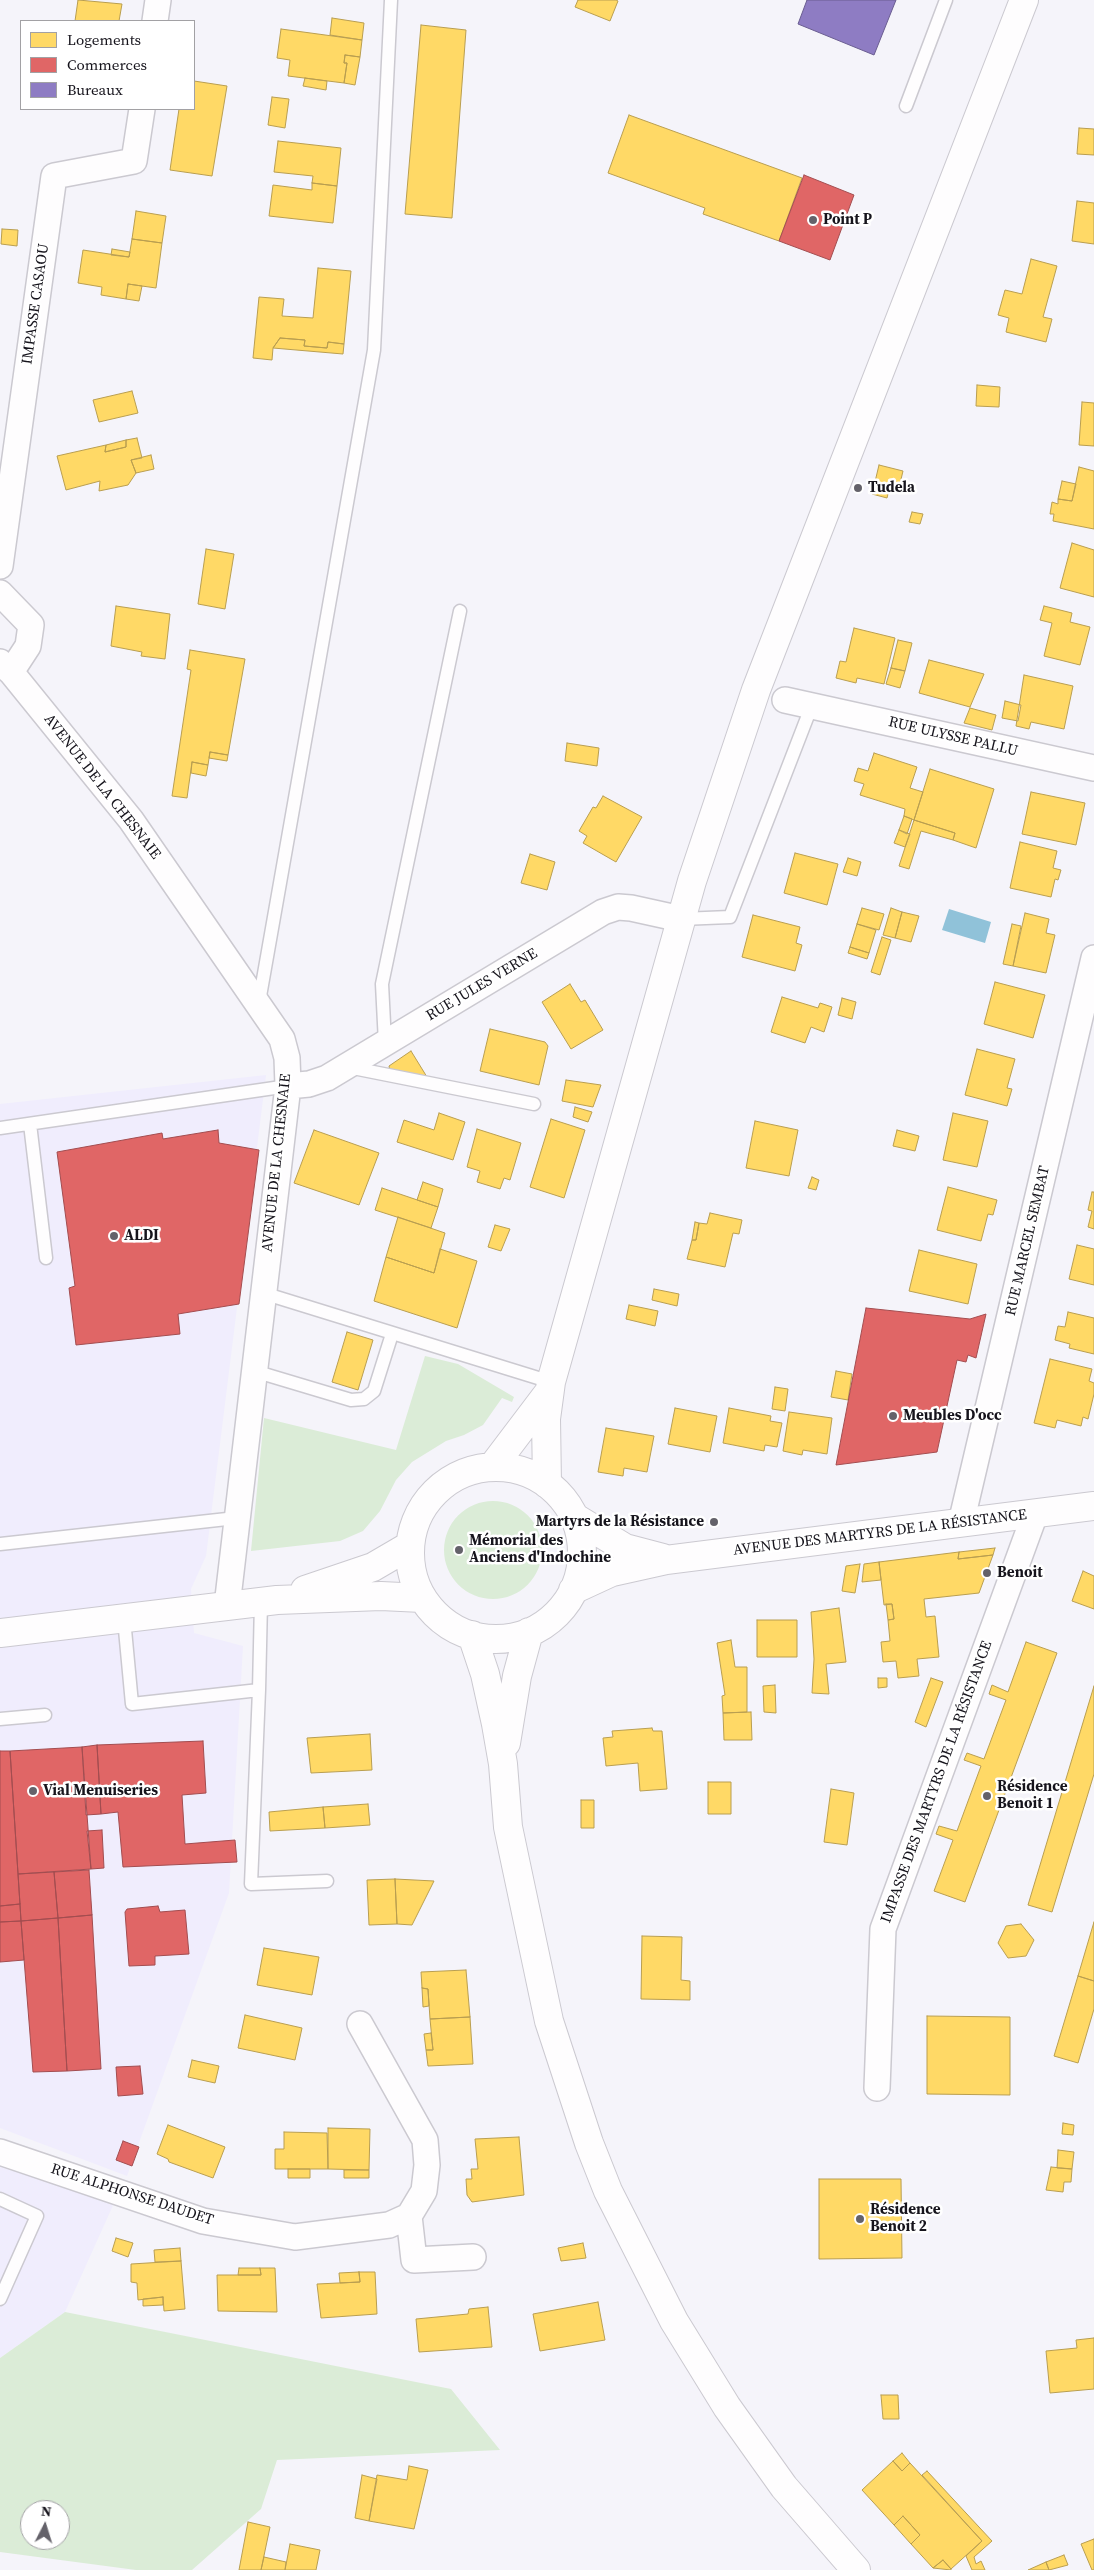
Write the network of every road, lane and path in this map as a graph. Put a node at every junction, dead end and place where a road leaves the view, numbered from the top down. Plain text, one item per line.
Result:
1 (158, 0) edge
2 (391, 0) edge
3 (946, 0) edge
4 (1024, 0) edge
5 (155, 20) edge
6 (906, 106) dead end
7 (142, 110) edge
8 (0, 566) edge
9 (0, 593) edge
10 (460, 611) dead end
11 (4, 662) edge
12 (785, 700) dead end
13 (812, 705) junction
14 (1094, 768) edge
15 (680, 919) junction
16 (1094, 958) edge
17 (258, 1004) junction
18 (385, 1043) junction
19 (345, 1067) junction
20 (288, 1086) junction
21 (534, 1104) dead end
22 (30, 1124) junction
23 (0, 1128) edge
24 (46, 1258) dead end
25 (263, 1293) junction
26 (392, 1334) junction
27 (254, 1371) junction
28 (550, 1387) junction
29 (494, 1466) junction
30 (547, 1484) junction
31 (1094, 1506) edge
32 (1035, 1514) junction
33 (574, 1517) junction
34 (236, 1518) junction
35 (961, 1523) junction
36 (0, 1544) edge
37 (409, 1546) junction
38 (666, 1560) junction
39 (573, 1590) junction
40 (422, 1598) junction
41 (269, 1601) junction
42 (227, 1606) junction
43 (124, 1619) junction
44 (529, 1632) junction
45 (0, 1633) edge
46 (472, 1635) junction
47 (259, 1690) junction
48 (45, 1715) dead end
49 (0, 1719) edge
50 (503, 1764) junction
51 (328, 1881) dead end
52 (360, 2024) dead end
53 (877, 2088) dead end
54 (0, 2152) edge
55 (0, 2199) edge
56 (409, 2216) junction
57 (473, 2257) dead end
58 (0, 2299) edge
59 (856, 2570) edge

1 - 5 street
2 - 17 lane
3 - 6 lane
4 - 15 main road
7 - 8 street, IMPASSE CASAOU
9 - 11 street
10 - 18 lane
11 - 17 street, AVENUE DE LA CHESNAIE
12 - 13 street, RUE ULYSSE PALLU
13 - 14 street, RUE ULYSSE PALLU
13 - 15 lane
15 - 18 street, RUE JULES VERNE
15 - 28 main road
16 - 35 street, RUE MARCEL SEMBAT
17 - 20 street, AVENUE DE LA CHESNAIE
18 - 19 street, RUE JULES VERNE
19 - 20 street, RUE JULES VERNE
19 - 21 lane
20 - 22 lane
20 - 25 street, AVENUE DE LA CHESNAIE
22 - 23 lane
22 - 24 lane
25 - 26 lane
25 - 27 street, AVENUE DE LA CHESNAIE
26 - 27 lane
26 - 28 lane
27 - 34 street, AVENUE DE LA CHESNAIE
28 - 29 main road
28 - 30 main road
29 - 30 main road
29 - 37 main road
30 - 33 main road
31 - 32 main road, AVENUE DES MARTYRS DE LA RÉSISTANCE
32 - 35 main road, AVENUE DES MARTYRS DE LA RÉSISTANCE
32 - 53 street, IMPASSE DES MARTYRS DE LA RÉSISTANCE
33 - 38 main road, AVENUE DES MARTYRS DE LA RÉSISTANCE
33 - 39 main road
34 - 36 lane
34 - 42 street, AVENUE DE LA CHESNAIE
35 - 38 main road, AVENUE DES MARTYRS DE LA RÉSISTANCE
37 - 40 main road
37 - 41 main road
38 - 39 main road, AVENUE DES MARTYRS DE LA RÉSISTANCE
39 - 44 main road
40 - 41 main road
40 - 46 main road
41 - 42 main road
41 - 47 lane
42 - 43 main road
43 - 45 main road
43 - 47 lane
44 - 46 main road
44 - 50 main road
46 - 50 main road
47 - 51 lane
48 - 49 lane
50 - 59 main road
52 - 56 street
54 - 56 street, RUE ALPHONSE DAUDET
55 - 58 lane
56 - 57 street

